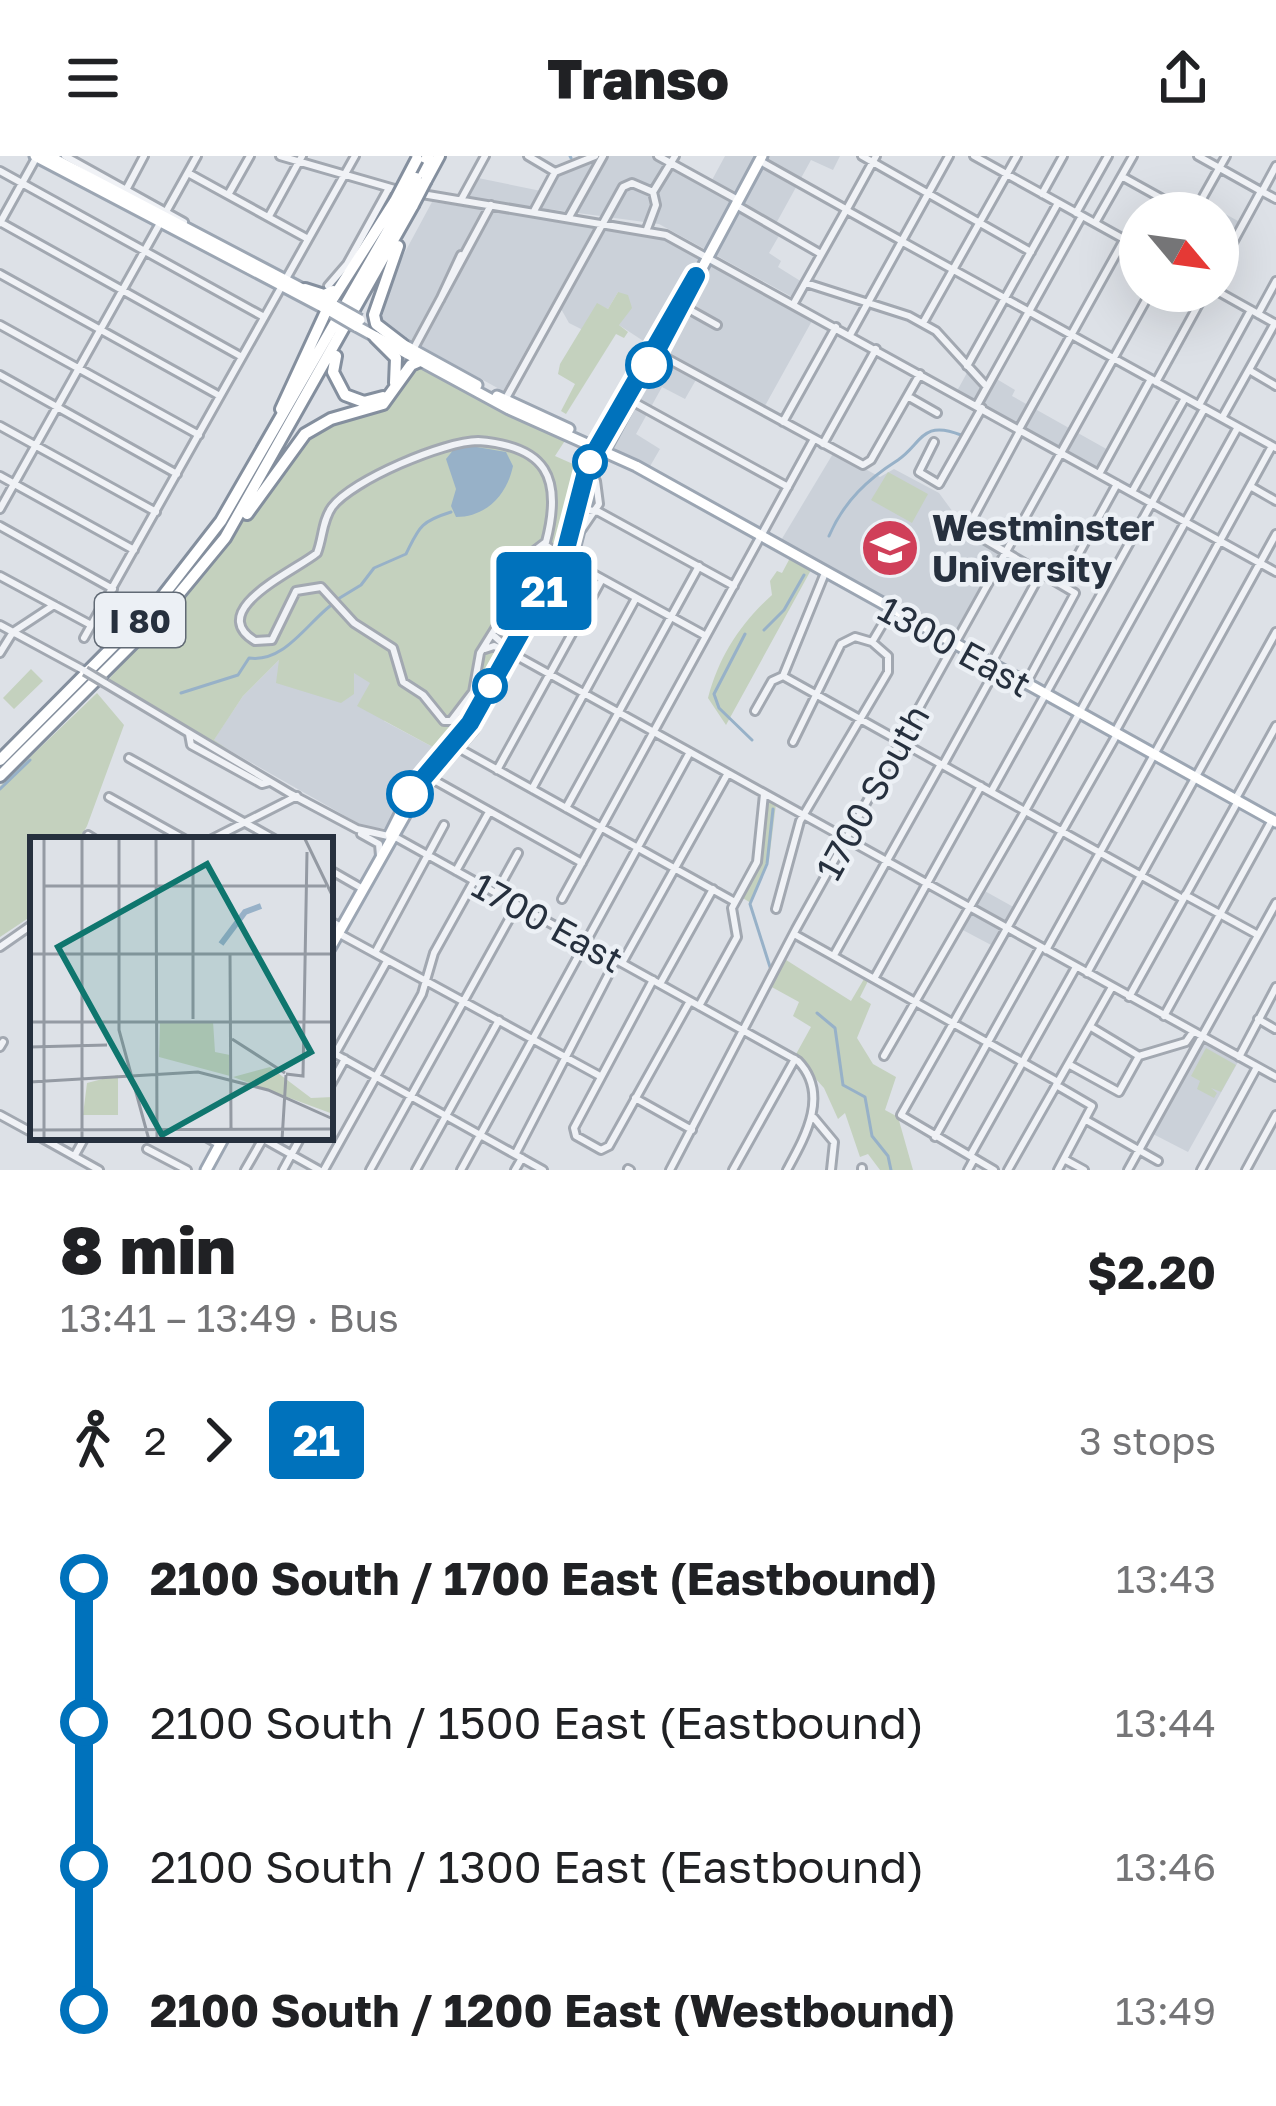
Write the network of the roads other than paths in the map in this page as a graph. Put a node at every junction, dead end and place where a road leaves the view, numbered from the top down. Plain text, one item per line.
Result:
1 (36, 156) edge
2 (49, 156) edge
3 (65, 156) edge
4 (91, 156) edge
5 (144, 156) edge
6 (197, 156) edge
7 (250, 156) edge
8 (280, 156) edge
9 (355, 156) edge
10 (439, 156) edge
11 (485, 156) edge
12 (528, 156) edge
13 (599, 156) edge
14 (658, 156) edge
15 (862, 156) edge
16 (949, 156) edge
17 (974, 156) edge
18 (1018, 156) edge
19 (1063, 156) edge
20 (1108, 156) edge
21 (1133, 156) edge
22 (1198, 156) edge
23 (1226, 156) edge
24 (421, 157) edge
25 (763, 158) edge
26 (300, 159) edge
27 (874, 159) edge
28 (673, 160) edge
29 (1276, 166) edge
30 (85, 167) junction
31 (1219, 168) junction
32 (0, 171) edge
33 (556, 172) junction
34 (188, 173) junction
35 (1006, 174) junction
36 (344, 175) junction
37 (1121, 176) junction
38 (421, 179) junction
39 (22, 183) junction
40 (389, 188) junction
41 (126, 190) junction
42 (1261, 191) junction
43 (653, 192) junction
44 (1151, 192) edge
45 (1204, 192) edge
46 (928, 194) junction
47 (1042, 194) junction
48 (228, 195) junction
49 (461, 200) junction
50 (1276, 200) edge
51 (1058, 203) junction
52 (137, 205) junction
53 (405, 205) junction
54 (491, 205) junction
55 (734, 206) junction
56 (846, 210) junction
57 (166, 212) junction
58 (534, 212) junction
59 (1079, 214) junction
60 (268, 217) junction
61 (569, 217) junction
62 (0, 223) edge
63 (604, 223) junction
64 (979, 223) junction
65 (1095, 223) junction
66 (159, 225) junction
67 (647, 229) junction
68 (1239, 231) edge
69 (194, 236) junction
70 (1119, 237) edge
71 (308, 239) junction
72 (902, 241) junction
73 (1119, 249) edge
74 (144, 251) junction
75 (1031, 252) junction
76 (821, 254) junction
77 (707, 255) junction
78 (264, 268) junction
79 (952, 270) junction
80 (0, 274) edge
81 (696, 276) junction
82 (1276, 281) edge
83 (284, 282) junction
84 (806, 283) junction
85 (334, 286) junction
86 (305, 289) junction
87 (122, 290) junction
88 (1005, 298) junction
89 (867, 303) junction
90 (1239, 303) edge
91 (794, 304) junction
92 (682, 305) junction
93 (330, 308) junction
94 (1029, 311) junction
95 (1139, 312) edge
96 (1194, 312) edge
97 (1255, 312) junction
98 (264, 317) junction
99 (668, 322) junction
100 (922, 323) junction
101 (1276, 323) edge
102 (354, 325) junction
103 (716, 325) dead end
104 (0, 326) edge
105 (836, 327) junction
106 (100, 330) junction
107 (1072, 334) junction
108 (850, 335) junction
109 (664, 336) junction
110 (375, 337) junction
111 (876, 350) junction
112 (656, 352) junction
113 (412, 353) junction
114 (242, 357) junction
115 (1114, 358) junction
116 (967, 366) junction
117 (78, 369) junction
118 (1249, 370) junction
119 (640, 372) junction
120 (920, 374) junction
121 (0, 376) edge
122 (1154, 381) junction
123 (1276, 386) edge
124 (987, 387) junction
125 (220, 396) junction
126 (908, 396) junction
127 (1185, 398) junction
128 (630, 400) junction
129 (504, 403) junction
130 (57, 407) junction
131 (980, 407) junction
132 (1201, 407) junction
133 (938, 413) dead end
134 (1222, 418) junction
135 (783, 422) junction
136 (0, 426) edge
137 (1238, 427) junction
138 (1020, 429) junction
139 (199, 435) junction
140 (814, 439) junction
141 (934, 442) dead end
142 (824, 444) junction
143 (36, 446) junction
144 (1274, 447) edge
145 (601, 449) junction
146 (1061, 452) junction
147 (258, 461) junction
148 (177, 474) junction
149 (1100, 474) junction
150 (0, 476) edge
151 (596, 481) dead end
152 (14, 484) junction
153 (1117, 484) junction
154 (1250, 486) junction
155 (788, 487) junction
156 (1132, 492) junction
157 (1276, 501) edge
158 (1152, 503) junction
159 (0, 509) edge
160 (586, 510) junction
161 (156, 512) junction
162 (1186, 522) junction
163 (0, 526) edge
164 (1276, 534) edge
165 (762, 535) junction
166 (225, 538) junction
167 (1221, 542) junction
168 (544, 544) junction
169 (134, 550) junction
170 (1006, 552) junction
171 (565, 558) junction
172 (1261, 564) junction
173 (699, 566) junction
174 (1276, 572) edge
175 (825, 573) junction
176 (1042, 573) junction
177 (0, 575) edge
178 (602, 579) junction
179 (1062, 584) junction
180 (734, 586) junction
181 (113, 589) junction
182 (637, 598) junction
183 (54, 605) junction
184 (891, 610) junction
185 (671, 617) junction
186 (0, 625) edge
187 (91, 625) junction
188 (491, 631) junction
189 (14, 632) junction
190 (1276, 632) edge
191 (706, 636) junction
192 (84, 638) dead end
193 (872, 642) junction
194 (954, 645) junction
195 (480, 652) junction
196 (0, 653) edge
197 (512, 653) junction
198 (993, 667) junction
199 (550, 674) junction
200 (784, 676) junction
201 (1025, 685) junction
202 (584, 694) junction
203 (819, 696) junction
204 (1044, 696) junction
205 (755, 711) dead end
206 (619, 713) junction
207 (1079, 715) junction
208 (858, 718) junction
209 (1276, 725) edge
210 (654, 732) junction
211 (1115, 735) junction
212 (900, 741) junction
213 (793, 742) dead end
214 (456, 747) junction
215 (690, 752) junction
216 (1154, 756) junction
217 (129, 758) dead end
218 (0, 760) edge
219 (942, 764) junction
220 (497, 770) junction
221 (728, 773) junction
222 (0, 776) edge
223 (427, 777) junction
224 (1195, 778) junction
225 (981, 787) junction
226 (532, 789) junction
227 (991, 792) junction
228 (764, 793) junction
229 (297, 796) junction
230 (109, 797) dead end
231 (1236, 800) junction
232 (1276, 804) edge
233 (566, 808) junction
234 (1025, 811) junction
235 (489, 812) junction
236 (803, 815) junction
237 (1272, 820) edge
238 (245, 823) junction
239 (444, 825) dead end
240 (601, 827) junction
241 (354, 828) junction
242 (1062, 832) junction
243 (391, 836) junction
244 (181, 837) edge
245 (216, 837) edge
246 (271, 837) edge
247 (846, 838) junction
248 (637, 848) junction
249 (1100, 853) junction
250 (429, 855) junction
251 (519, 855) dead end
252 (380, 856) junction
253 (886, 861) junction
254 (582, 863) junction
255 (675, 868) junction
256 (456, 871) junction
257 (333, 873) edge
258 (1141, 876) junction
259 (474, 881) junction
260 (927, 884) junction
261 (363, 889) junction
262 (712, 890) junction
263 (497, 894) junction
264 (1184, 897) junction
265 (562, 899) dead end
266 (736, 902) junction
267 (1276, 903) edge
268 (517, 905) junction
269 (969, 907) junction
270 (776, 909) dead end
271 (1220, 914) junction
272 (333, 924) edge
273 (30, 926) edge
274 (1006, 928) junction
275 (340, 930) junction
276 (793, 933) junction
277 (1258, 935) junction
278 (333, 942) edge
279 (585, 943) junction
280 (0, 947) edge
281 (1043, 949) junction
282 (375, 954) junction
283 (833, 956) junction
284 (387, 961) junction
285 (619, 962) junction
286 (1076, 967) junction
287 (1087, 973) junction
288 (874, 978) junction
289 (426, 982) junction
290 (656, 982) junction
291 (1112, 987) junction
292 (1276, 987) edge
293 (1129, 997) junction
294 (463, 1001) junction
295 (690, 1001) junction
296 (914, 1001) junction
297 (698, 1006) junction
298 (1164, 1016) junction
299 (1258, 1019) junction
300 (499, 1020) junction
301 (952, 1023) junction
302 (1090, 1027) junction
303 (1275, 1029) edge
304 (742, 1030) junction
305 (1197, 1035) junction
306 (532, 1040) junction
307 (988, 1042) junction
308 (1186, 1042) junction
309 (1196, 1047) junction
310 (333, 1053) edge
311 (884, 1056) dead end
312 (1139, 1056) junction
313 (1239, 1057) junction
314 (567, 1059) junction
315 (795, 1059) junction
316 (345, 1060) junction
317 (1022, 1062) junction
318 (1068, 1064) junction
319 (1258, 1067) junction
320 (599, 1076) junction
321 (376, 1077) junction
322 (1276, 1077) edge
323 (333, 1081) edge
324 (1057, 1083) junction
325 (410, 1096) junction
326 (635, 1098) junction
327 (0, 1114) edge
328 (1276, 1115) edge
329 (446, 1116) junction
330 (814, 1118) junction
331 (1086, 1120) junction
332 (692, 1130) junction
333 (30, 1132) edge
334 (480, 1135) junction
335 (934, 1137) junction
336 (45, 1140) edge
337 (83, 1140) edge
338 (261, 1140) edge
339 (266, 1140) edge
340 (300, 1140) edge
341 (222, 1141) edge
342 (147, 1149) dead end
343 (1139, 1150) junction
344 (292, 1154) junction
345 (74, 1156) junction
346 (518, 1156) junction
347 (972, 1158) junction
348 (1064, 1159) junction
349 (1158, 1161) dead end
350 (86, 1167) edge
351 (99, 1170) edge
352 (188, 1170) edge
353 (206, 1170) edge
354 (245, 1170) edge
355 (283, 1170) edge
356 (322, 1170) edge
357 (370, 1170) edge
358 (416, 1170) edge
359 (461, 1170) edge
360 (515, 1170) edge
361 (543, 1170) edge
362 (670, 1170) edge
363 (733, 1170) edge
364 (788, 1170) edge
365 (831, 1170) edge
366 (968, 1170) edge
367 (994, 1170) edge
368 (1008, 1170) edge
369 (1058, 1170) edge
370 (1084, 1170) edge
371 (1128, 1170) edge
372 (1201, 1170) edge
373 (1246, 1170) edge

1 - 39 street
1 - 66 main road, 1300 East
2 - 52 main road, 1300 East
3 - 30 street
4 - 30 street
5 - 41 street
6 - 34 street
7 - 48 street
8 - 26 street
9 - 36 street
10 - 38 highway, I 80
11 - 49 street
12 - 33 street
13 - 33 street
13 - 61 street
14 - 28 street
15 - 27 street
16 - 46 street
17 - 35 street
18 - 35 street
19 - 47 street
20 - 59 street
21 - 37 street
22 - 31 street
23 - 31 street
24 - 38 highway, I 80
24 - 53 highway, bridge
25 - 55 main road
25 - 56 street
26 - 36 street
26 - 60 street
27 - 46 street
27 - 56 street
28 - 43 street
28 - 55 street
29 - 42 street
30 - 41 street
31 - 42 street
31 - 45 street
32 - 39 street
33 - 58 street
34 - 48 street
34 - 57 street
35 - 47 street
35 - 64 street
36 - 40 street
36 - 71 street
37 - 44 street
37 - 65 street
38 - 53 highway, I 80, bridge
39 - 62 street
39 - 74 street
40 - 49 street
40 - 85 street
41 - 57 street
42 - 50 street
42 - 68 street
43 - 63 street
43 - 67 street
46 - 64 street
46 - 72 street
47 - 51 street
48 - 60 street
49 - 54 street
51 - 59 street
51 - 75 street
52 - 66 main road
52 - 69 main road, 1300 East
53 - 85 highway
53 - 102 highway, I 80
53 - 113 highway
53 - 147 highway, I 80
54 - 58 street
54 - 113 street
55 - 76 street
55 - 77 main road
56 - 72 street
56 - 76 street
57 - 78 street
58 - 61 street
59 - 65 street
59 - 94 street
60 - 71 street
61 - 63 street
62 - 87 street
63 - 67 street
63 - 129 street
64 - 75 street
64 - 79 street
65 - 70 street
66 - 69 main road
66 - 74 street
66 - 83 main road, 1300 East
67 - 77 street
69 - 78 main road, 1300 East
71 - 83 street
72 - 79 street
72 - 89 street
73 - 107 street
74 - 87 street
74 - 98 street
75 - 88 street
76 - 84 street
77 - 81 main road
77 - 91 street
78 - 83 main road, 1300 East
79 - 88 street
79 - 100 street
80 - 106 street
81 - 92 main road
81 - 99 main road
82 - 97 street
83 - 86 main road, 1300 East
83 - 93 main road, 1300 East
83 - 98 street
84 - 89 street
84 - 91 street
85 - 86 highway
85 - 93 highway
86 - 93 main road, 1300 East
87 - 106 street
87 - 114 street
88 - 94 street
88 - 116 street
89 - 100 street
89 - 108 street
90 - 97 street
91 - 105 street
92 - 103 street
92 - 109 main road
93 - 102 main road, 1300 East, bridge
93 - 147 highway
94 - 107 street
94 - 124 street
95 - 115 street, 1700 South
96 - 122 street
97 - 101 street
97 - 132 street
98 - 114 street
99 - 109 main road
99 - 119 main road
100 - 116 street
101 - 118 street
102 - 110 main road, 1300 East
102 - 110 highway
102 - 113 main road, 1300 East
102 - 166 highway, I 80
104 - 117 street
105 - 108 street
105 - 135 street
106 - 117 street
106 - 125 street
107 - 115 street
107 - 138 street
108 - 111 street
109 - 112 main road
110 - 113 main road, 1300 East
111 - 120 street
111 - 142 street
112 - 128 main road
112 - 135 street
113 - 129 main road, 1300 East
113 - 166 highway
114 - 125 street
115 - 122 street
115 - 146 street, 1700 South
116 - 124 street
117 - 130 street
117 - 139 street
118 - 123 street
118 - 134 street
119 - 128 main road
119 - 145 main road
120 - 126 street
120 - 131 street
121 - 130 street
122 - 127 street
122 - 149 street
124 - 131 street
125 - 139 street
126 - 133 street
126 - 142 street
127 - 132 street
127 - 156 street
128 - 145 main road
128 - 155 street
129 - 145 main road, 1300 East
130 - 143 street
130 - 148 street
131 - 138 street
131 - 141 street
132 - 134 street
132 - 158 street
134 - 137 street
135 - 140 street
136 - 143 street
137 - 144 street
137 - 162 street
138 - 146 street
138 - 170 street
139 - 148 street
140 - 142 street
140 - 155 street
143 - 152 street
143 - 161 street
144 - 154 street
145 - 160 main road
145 - 165 main road, 1300 East
146 - 149 street
146 - 170 street, 1700 South
147 - 218 highway, I 80
148 - 161 street
149 - 153 street
150 - 152 street
151 - 160 street
152 - 159 street
152 - 169 street
153 - 156 street
153 - 179 street
154 - 157 street
154 - 167 street
155 - 165 street
156 - 158 street
158 - 162 street
158 - 204 street
160 - 171 main road
160 - 171 main road
160 - 173 street
161 - 169 street
162 - 167 street
162 - 207 street
163 - 181 street
164 - 172 street
165 - 175 main road, 1300 East
165 - 180 street
166 - 222 highway, I 80
167 - 172 street
167 - 211 street
168 - 171 street
168 - 188 street
168 - 195 street
169 - 181 street
170 - 176 street
170 - 194 street, 1700 South
171 - 178 street
171 - 197 main road
172 - 174 street
172 - 216 street
173 - 180 street
173 - 185 street
175 - 184 main road, 1300 East
175 - 200 street
176 - 179 street
176 - 198 street
177 - 183 street
178 - 182 street
178 - 199 street
179 - 201 street
180 - 191 street
181 - 187 street
182 - 185 street
182 - 202 street
183 - 187 street
183 - 189 street
184 - 193 street
184 - 194 main road, 1300 East
185 - 191 street
185 - 206 street
186 - 189 street
187 - 192 street
188 - 195 street
188 - 197 street
189 - 196 street
189 - 229 street, 1700 East, bridge
190 - 224 street
191 - 210 street
193 - 203 street
193 - 208 street
194 - 198 main road, 1300 East
194 - 212 street, 1700 South
195 - 197 street
197 - 199 street
197 - 214 main road
198 - 201 main road, 1300 East
198 - 219 street
199 - 202 street
199 - 220 street
200 - 203 street
200 - 205 street
201 - 204 main road, 1300 East
202 - 206 street
202 - 226 street
203 - 208 street
203 - 213 street
204 - 207 main road, 1300 East
204 - 227 street
206 - 210 street
206 - 233 street
207 - 211 main road, 1300 East
207 - 234 street
208 - 212 street
208 - 236 street
209 - 231 street
210 - 215 street
210 - 240 street
211 - 216 main road, 1300 East
211 - 242 street
212 - 219 street
212 - 247 street, 1700 South
214 - 220 street
214 - 223 main road
215 - 221 street
215 - 248 street
216 - 224 main road, 1300 East
216 - 249 street
217 - 238 street
219 - 225 street
219 - 253 street
220 - 226 street
221 - 228 street
221 - 255 street
223 - 235 street
223 - 243 main road
224 - 231 main road, 1300 East
224 - 258 street
225 - 227 street
225 - 260 street
226 - 233 street
227 - 234 street
228 - 236 street
228 - 266 street
229 - 238 street
229 - 241 street, 1700 East
230 - 244 street
231 - 237 main road, 1300 East
231 - 264 street
232 - 237 street
233 - 240 street
234 - 242 street
234 - 269 street
235 - 254 street
235 - 256 street
236 - 247 street
236 - 270 street
237 - 271 street
238 - 245 street
238 - 246 street
239 - 250 street
240 - 248 street
240 - 254 street
241 - 243 street, 1700 East
241 - 252 street
242 - 249 street
242 - 274 street
243 - 250 street, 1700 East
243 - 252 main road
247 - 253 street
247 - 276 street, 1700 South
248 - 255 street
248 - 279 street
249 - 258 street
249 - 281 street
250 - 256 street, 1700 East
250 - 282 street
251 - 263 street
252 - 261 main road
253 - 260 street
253 - 283 street
254 - 265 street
255 - 262 street
255 - 285 street
256 - 259 street, 1700 East
257 - 261 street
258 - 264 street
258 - 287 street
259 - 263 street, 1700 East
259 - 289 street
260 - 269 street
260 - 288 street
261 - 275 main road
262 - 266 street
262 - 290 street
263 - 268 street, 1700 East
264 - 271 street
264 - 293 street
266 - 297 street
267 - 277 street
268 - 279 street, 1700 East
268 - 294 street
269 - 274 street
269 - 296 street
271 - 277 street
271 - 298 street
272 - 275 street
273 - 280 street
274 - 281 street
274 - 301 street
275 - 278 main road
275 - 282 street
276 - 283 street
276 - 304 street, 1700 South
277 - 305 street
279 - 285 street, 1700 East
279 - 306 street
281 - 286 street
281 - 307 street
282 - 284 street
283 - 288 street
284 - 289 street
284 - 310 street
285 - 290 street, 1700 East
285 - 314 street
286 - 287 street
286 - 317 street
287 - 291 street
288 - 296 street
289 - 294 street
289 - 321 street
290 - 295 street, 1700 East
290 - 320 street
291 - 293 street
291 - 302 street
292 - 299 street
293 - 298 street
294 - 300 street
294 - 325 street
295 - 297 street, 1700 East
295 - 326 street
296 - 301 street
296 - 311 street
297 - 304 street, 1700 East
298 - 305 street
299 - 303 street
299 - 313 street
300 - 306 street
300 - 329 street
301 - 307 street
301 - 335 street
302 - 312 street
302 - 318 street
304 - 315 street, 1700 East
304 - 332 street, 1700 South
305 - 308 street
305 - 309 street
305 - 313 street
306 - 314 street
306 - 334 street
307 - 317 street
307 - 335 street
308 - 309 street
308 - 312 street
309 - 343 street
310 - 316 street
312 - 318 street
313 - 319 street
314 - 320 street
314 - 346 street
315 - 330 street
315 - 363 street
316 - 321 street
316 - 323 street
317 - 324 street
317 - 347 street
318 - 324 street
319 - 322 street
319 - 372 street
320 - 326 street
321 - 325 street
321 - 356 street
324 - 331 street
324 - 368 street
325 - 329 street
325 - 357 street
326 - 332 street
327 - 333 street
328 - 373 street
329 - 334 street
329 - 358 street
330 - 364 street
330 - 365 street
331 - 343 street
331 - 348 street
332 - 362 street, 1700 South
334 - 346 street
334 - 359 street
335 - 347 street
336 - 345 street
337 - 345 street
338 - 354 street
339 - 344 street
340 - 344 street
341 - 353 main road
342 - 352 street
343 - 349 street
343 - 371 street
344 - 355 street
344 - 356 street
345 - 350 street
346 - 360 street
346 - 361 street
347 - 366 street
347 - 367 street
348 - 369 street
348 - 370 street
350 - 351 street

